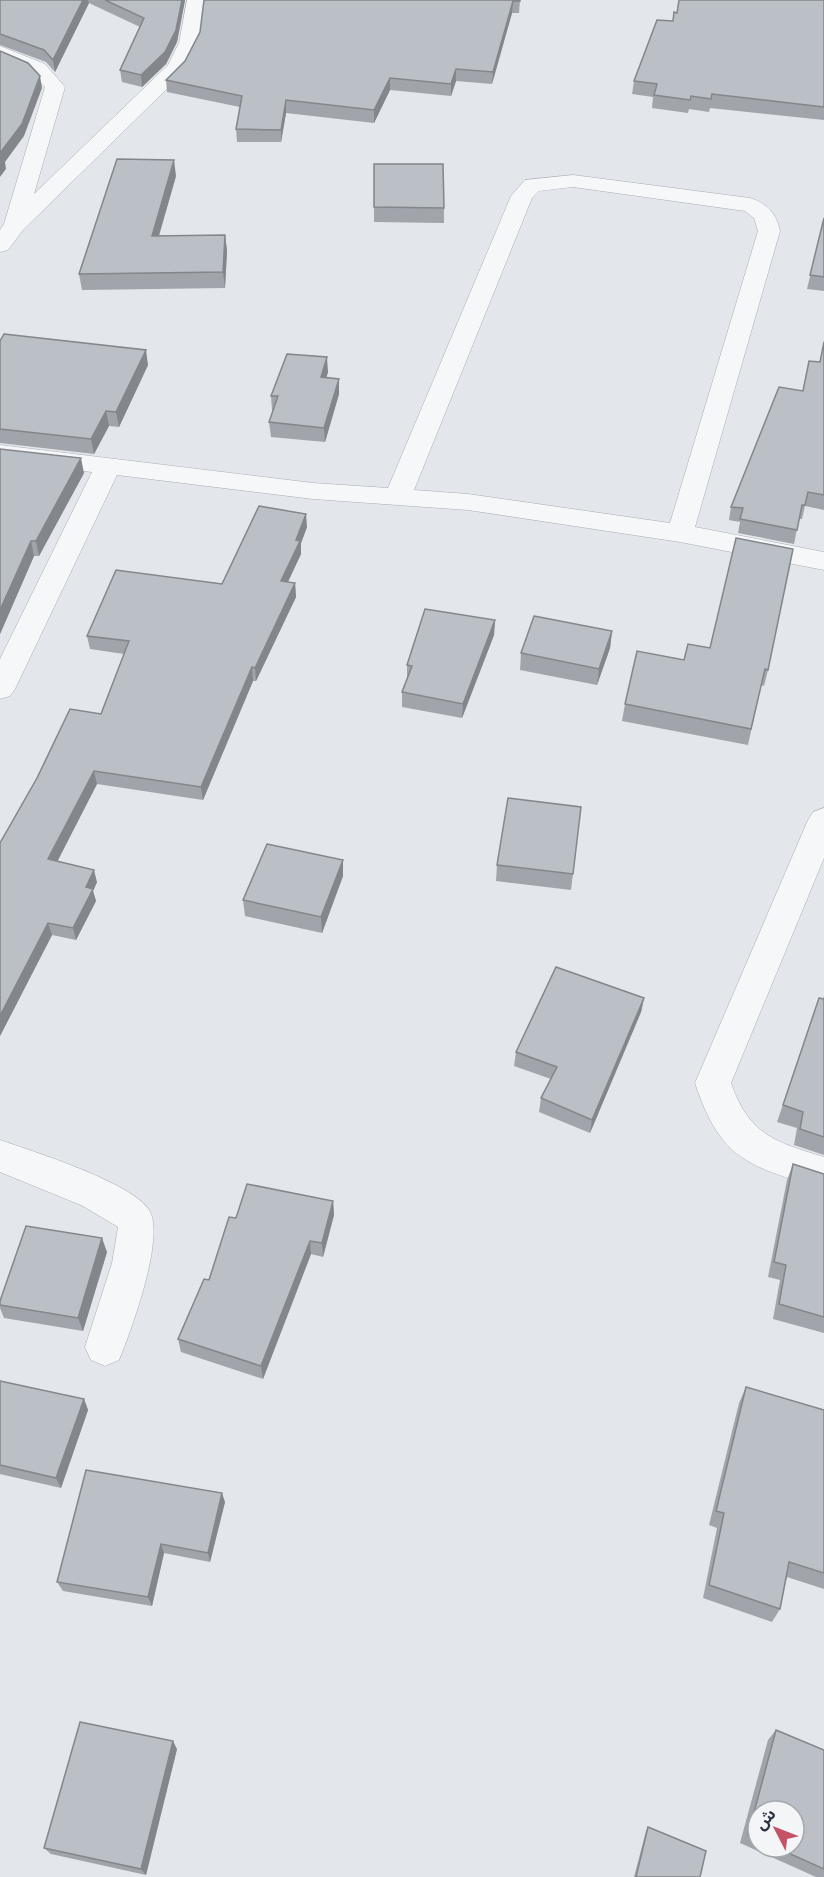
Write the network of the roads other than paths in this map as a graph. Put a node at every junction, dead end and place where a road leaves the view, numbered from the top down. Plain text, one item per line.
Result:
1 (196, 0) edge
2 (0, 52) edge
3 (15, 225) junction
4 (0, 245) edge
5 (0, 453) edge
6 (109, 465) junction
7 (398, 496) junction
8 (680, 533) junction
9 (824, 561) edge
10 (0, 689) edge
11 (824, 820) edge
12 (0, 1156) edge
13 (824, 1173) edge
14 (105, 1347) dead end

1 - 3 street
2 - 3 street
3 - 4 street
5 - 6 street
6 - 7 street
6 - 10 street
7 - 8 street
7 - 8 street
8 - 9 street
11 - 13 street
12 - 14 street

